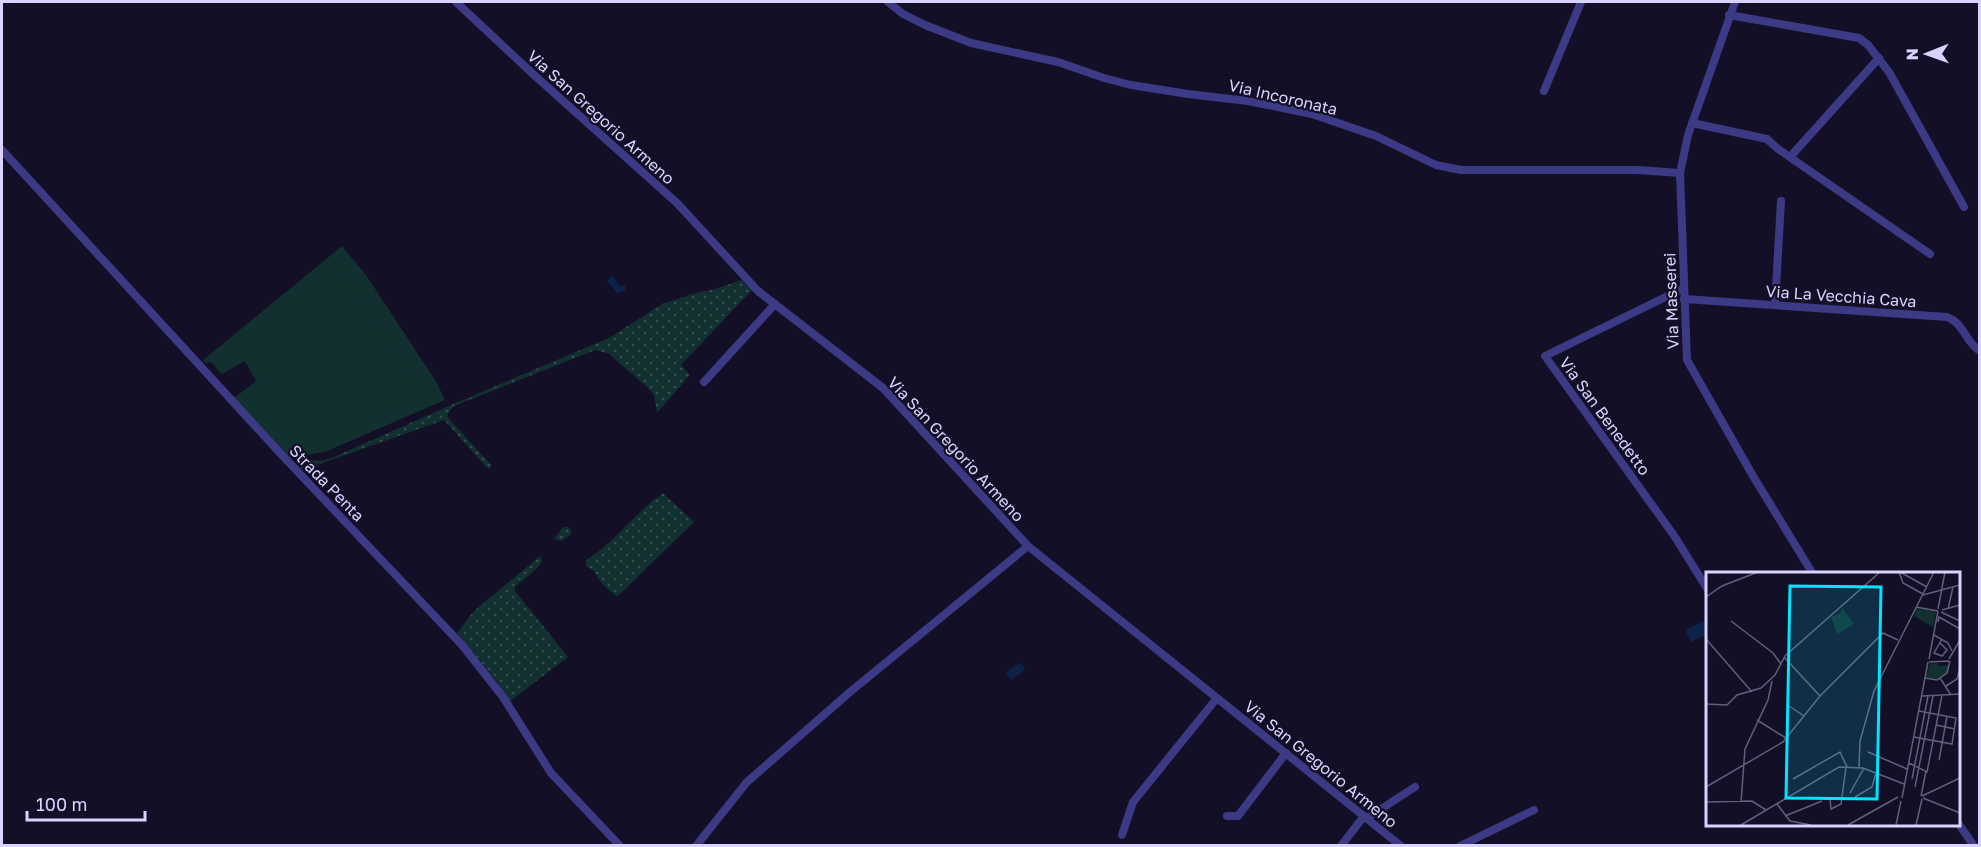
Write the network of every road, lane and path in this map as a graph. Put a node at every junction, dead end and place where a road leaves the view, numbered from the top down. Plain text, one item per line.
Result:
1 (456, 2) edge
2 (888, 2) edge
3 (1581, 2) edge
4 (1735, 2) edge
5 (1729, 15) junction
6 (1879, 58) junction
7 (1544, 91) dead end
8 (1692, 123) junction
9 (2, 150) edge
10 (1790, 157) junction
11 (1680, 172) junction
12 (1781, 201) dead end
13 (1964, 207) dead end
14 (1930, 254) dead end
15 (1684, 288) junction
16 (1684, 299) junction
17 (775, 304) junction
18 (1775, 305) junction
19 (1980, 351) edge
20 (704, 382) dead end
21 (1028, 546) junction
22 (1813, 572) edge
23 (1706, 587) edge
24 (1217, 698) junction
25 (1286, 753) junction
26 (1415, 787) dead end
27 (1534, 810) dead end
28 (1227, 816) dead end
29 (1365, 817) junction
30 (1960, 824) edge
31 (1122, 835) dead end
32 (1391, 843) edge
33 (620, 846) edge
34 (696, 846) edge
35 (1341, 846) edge
36 (1401, 846) edge
37 (1460, 846) edge
38 (1974, 846) edge

1 - 17 street, Via San Gregorio Armeno
2 - 11 street, Via Incoronata
3 - 7 street
4 - 5 street, Via Masserei
5 - 6 street
5 - 8 street, Via Masserei
6 - 10 street
6 - 13 street
8 - 10 street
8 - 11 street, Via Masserei
9 - 33 street, Strada Penta
10 - 14 street
11 - 15 street, Via Masserei
12 - 18 street
15 - 16 street, Via Masserei
15 - 23 street, Via San Benedetto
16 - 18 street, Via La Vecchia Cava
16 - 22 street, Via Masserei
17 - 20 street
17 - 21 street, Via San Gregorio Armeno
18 - 19 street, Via La Vecchia Cava
21 - 24 street, Via San Gregorio Armeno
21 - 34 street
24 - 25 street, Via San Gregorio Armeno
24 - 31 street
25 - 28 street
25 - 29 street, Via San Gregorio Armeno
26 - 29 street
27 - 37 street
29 - 32 street, Via San Gregorio Armeno
29 - 35 street
30 - 38 street
32 - 36 street, Via San Gregorio Armeno

